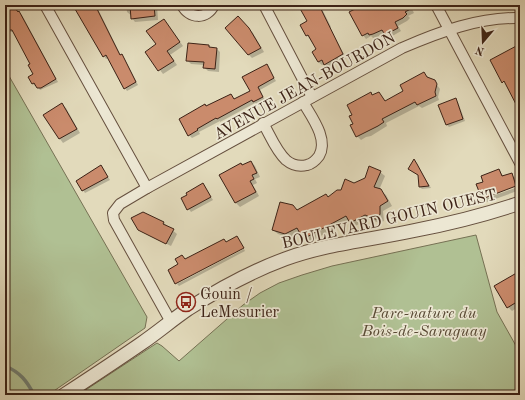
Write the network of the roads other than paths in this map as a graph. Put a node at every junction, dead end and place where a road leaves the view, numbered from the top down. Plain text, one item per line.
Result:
1 (45, 5) edge
2 (182, 5) edge
3 (214, 5) edge
4 (264, 5) edge
5 (436, 5) edge
6 (520, 18) edge
7 (450, 30) junction
8 (308, 99) junction
9 (263, 124) junction
10 (520, 164) edge
11 (147, 188) junction
12 (520, 203) edge
13 (171, 322) junction
14 (64, 395) edge

1 - 11 street
2 - 3 street
4 - 8 street
5 - 7 street
6 - 7 street, AVENUE JEAN-BOURDON
7 - 8 street, AVENUE JEAN-BOURDON
7 - 10 street
8 - 9 street, AVENUE JEAN-BOURDON
8 - 9 street
9 - 11 street, AVENUE JEAN-BOURDON
11 - 13 street, AVENUE JEAN-BOURDON
12 - 13 street, BOULEVARD GOUIN OUEST
13 - 14 street, BOULEVARD GOUIN OUEST

